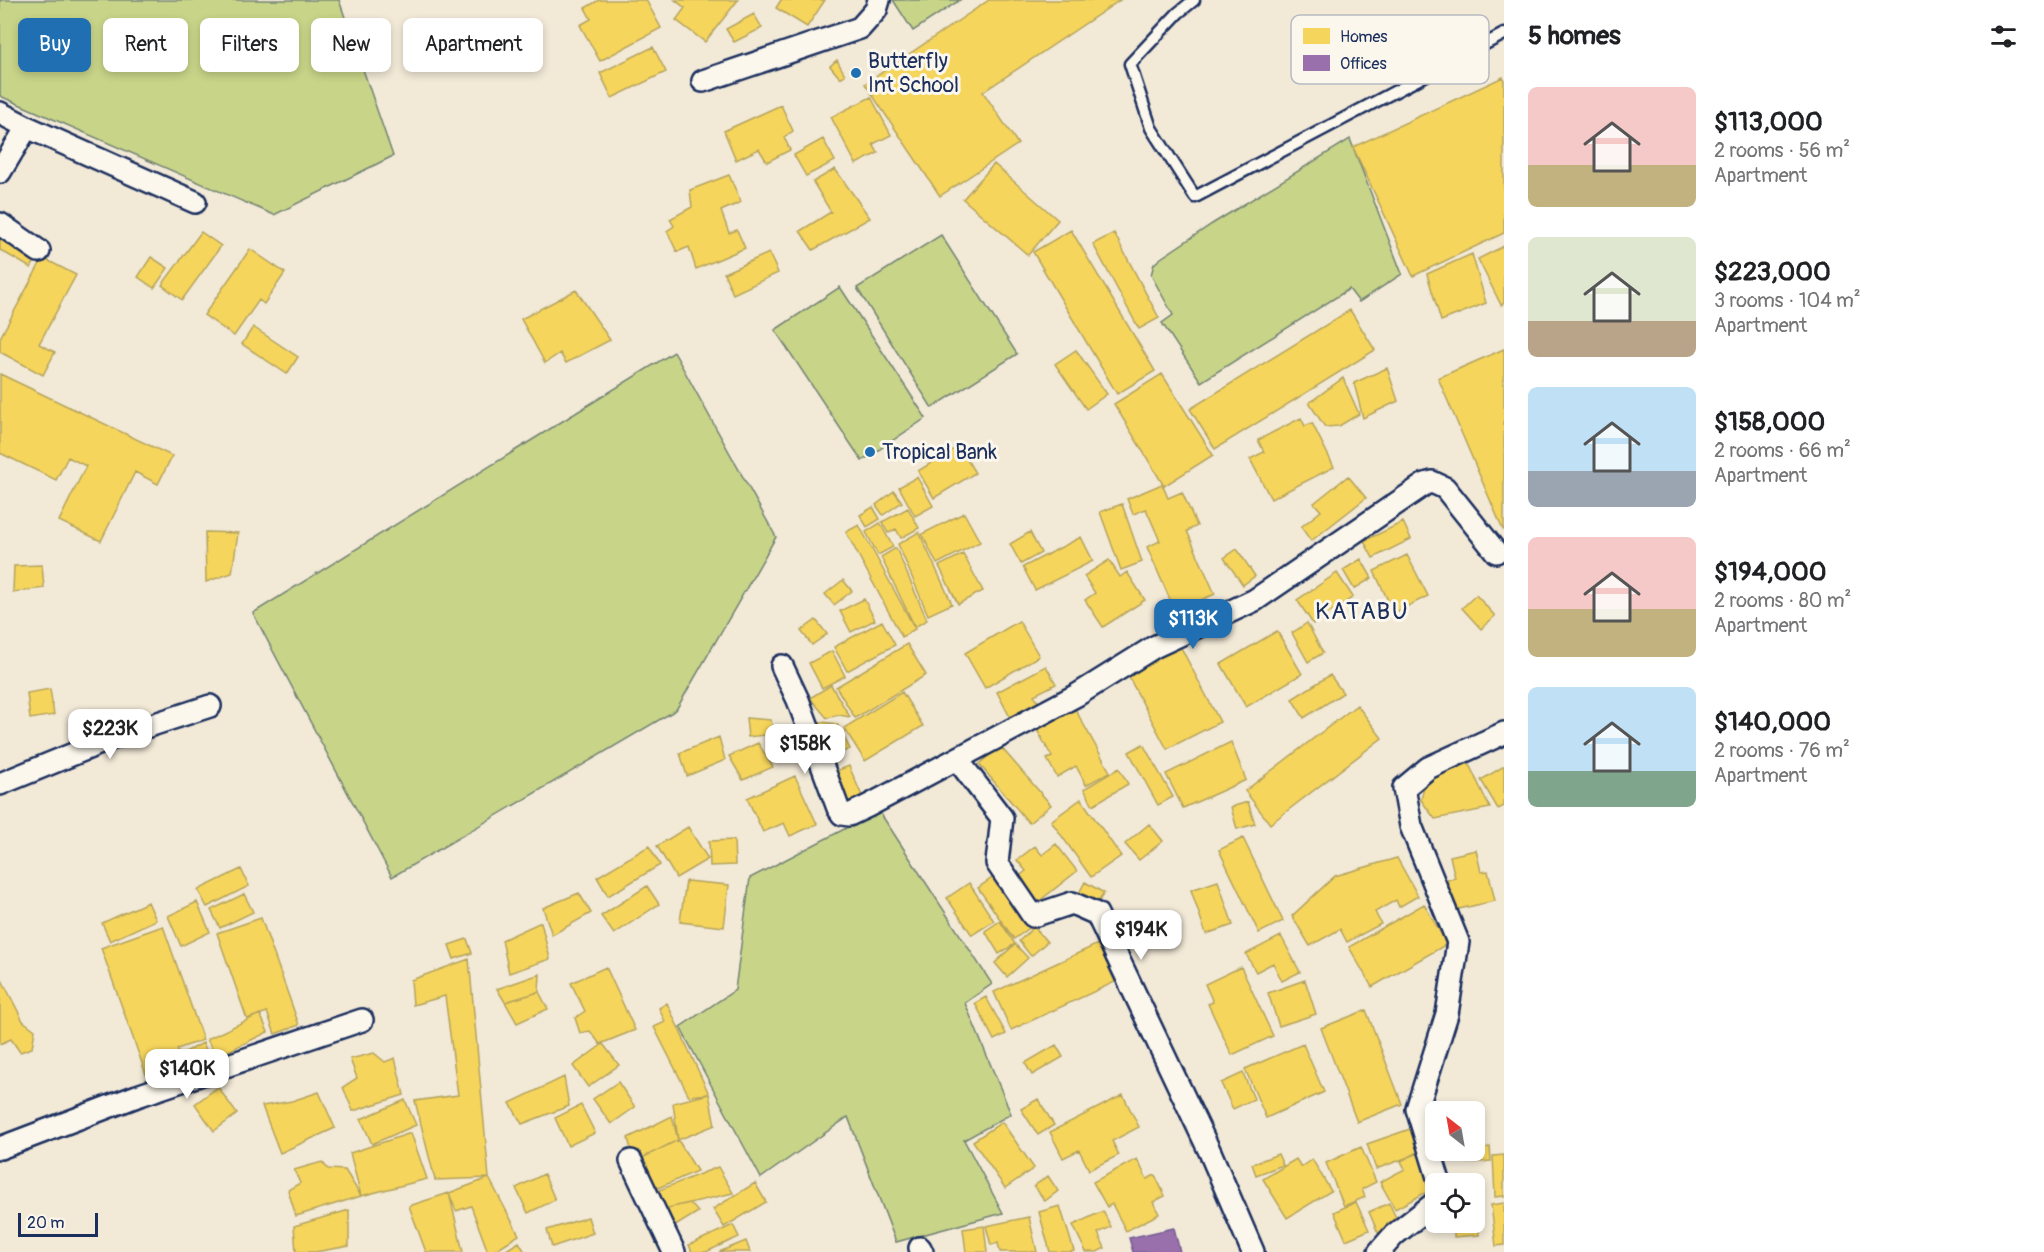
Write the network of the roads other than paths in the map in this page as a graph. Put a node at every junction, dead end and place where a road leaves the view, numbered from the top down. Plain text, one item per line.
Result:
1 (879, 0) edge
2 (1194, 0) edge
3 (1504, 34) edge
4 (1489, 42) edge
5 (703, 81) dead end
6 (1409, 84) edge
7 (0, 113) edge
8 (27, 127) junction
9 (0, 172) edge
10 (195, 202) dead end
11 (0, 224) edge
12 (39, 251) dead end
13 (1502, 554) edge
14 (782, 666) dead end
15 (210, 706) dead end
16 (1504, 733) edge
17 (957, 759) junction
18 (0, 784) edge
19 (362, 1020) dead end
20 (0, 1148) edge
21 (631, 1161) dead end
22 (1437, 1173) edge
23 (1425, 1211) edge
24 (674, 1252) edge
25 (1253, 1252) edge
26 (1378, 1252) edge

1 - 5 street
2 - 6 lane
3 - 4 lane
7 - 8 street
8 - 9 street
8 - 10 street
11 - 12 street
13 - 17 street
14 - 17 street
15 - 18 street
16 - 22 street
17 - 25 street
19 - 20 street
21 - 24 street
23 - 26 street

